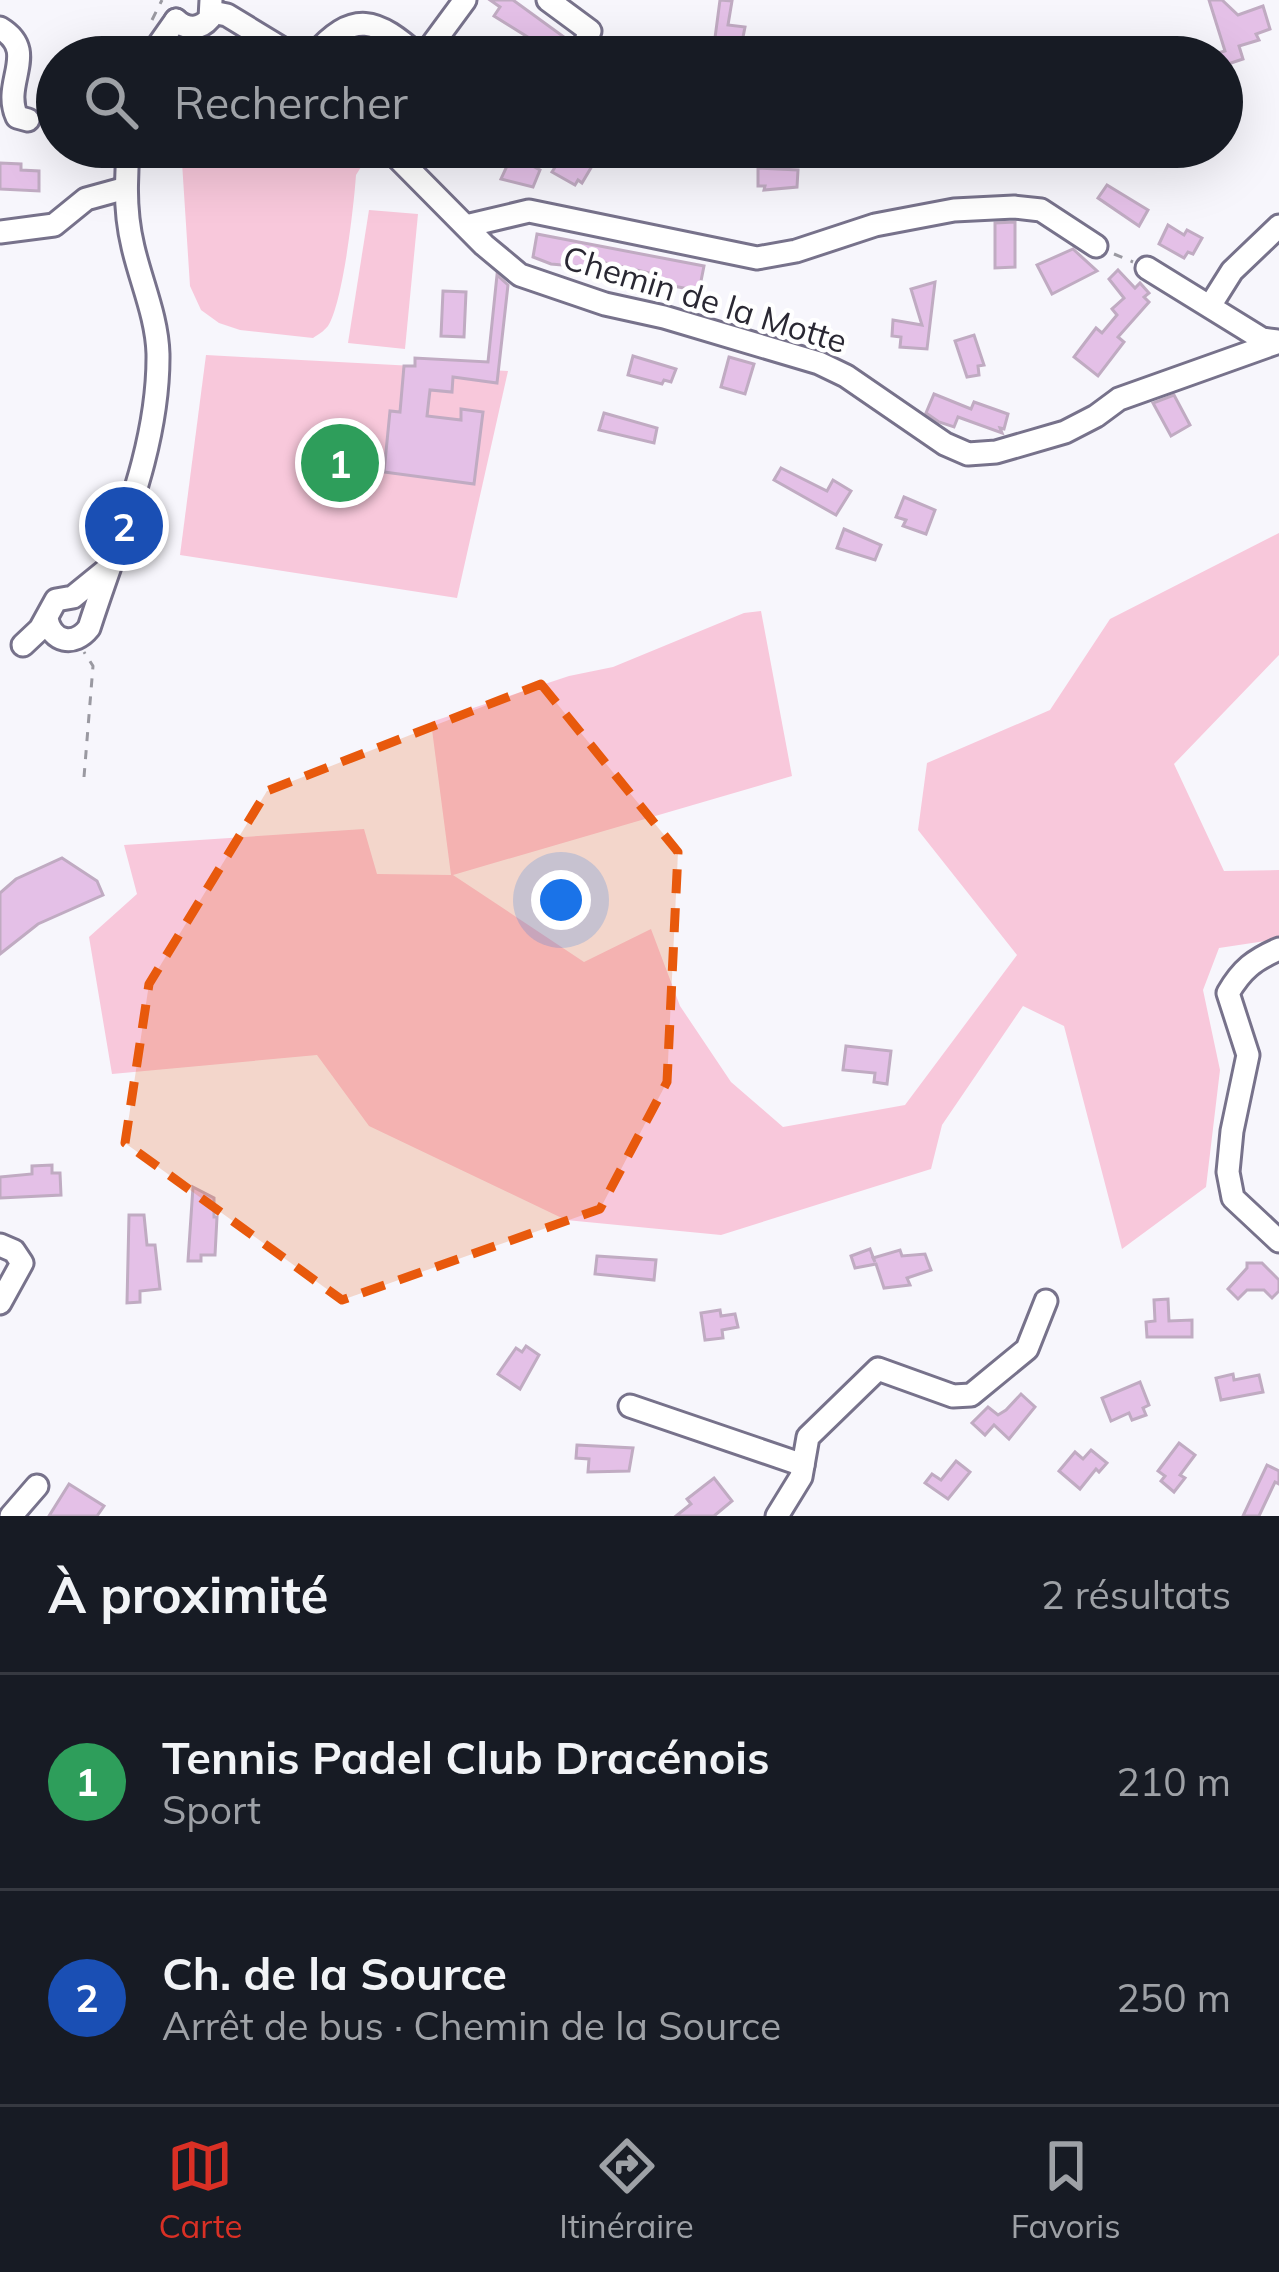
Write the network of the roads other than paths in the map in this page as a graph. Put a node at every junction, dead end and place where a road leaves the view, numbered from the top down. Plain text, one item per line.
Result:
1 (465, 0) edge
2 (548, 0) edge
3 (212, 6) edge
4 (175, 10) edge
5 (0, 28) edge
6 (262, 36) edge
7 (332, 36) edge
8 (396, 36) edge
9 (438, 36) edge
10 (588, 36) edge
11 (28, 120) dead end
12 (127, 168) edge
13 (408, 168) edge
14 (126, 188) junction
15 (466, 226) junction
16 (1279, 226) edge
17 (0, 232) edge
18 (1096, 246) road end
19 (1147, 268) road end
20 (1203, 302) junction
21 (1278, 342) edge
22 (106, 571) junction
23 (73, 597) junction
24 (47, 620) junction
25 (91, 622) junction
26 (23, 645) junction
27 (74, 645) junction
28 (0, 648) edge
29 (1279, 949) edge
30 (1275, 1236) edge
31 (0, 1245) edge
32 (1046, 1301) dead end
33 (0, 1304) edge
34 (630, 1406) dead end
35 (803, 1465) junction
36 (37, 1486) dead end
37 (15, 1515) edge
38 (777, 1516) edge

1 - 9 street
2 - 10 street
3 - 4 street
3 - 6 street
5 - 11 street
7 - 8 street
12 - 14 street
13 - 15 street, Chemin de la Motte
14 - 17 street
14 - 22 street
15 - 18 street
15 - 21 street, Chemin de la Motte
16 - 20 street
19 - 20 street
20 - 21 street
22 - 23 street
22 - 25 street
23 - 24 street
23 - 25 street
24 - 26 street
24 - 27 street
25 - 27 street
26 - 27 street
26 - 28 street
29 - 30 street
31 - 33 street
32 - 35 street
34 - 35 street
35 - 38 street
36 - 37 street

